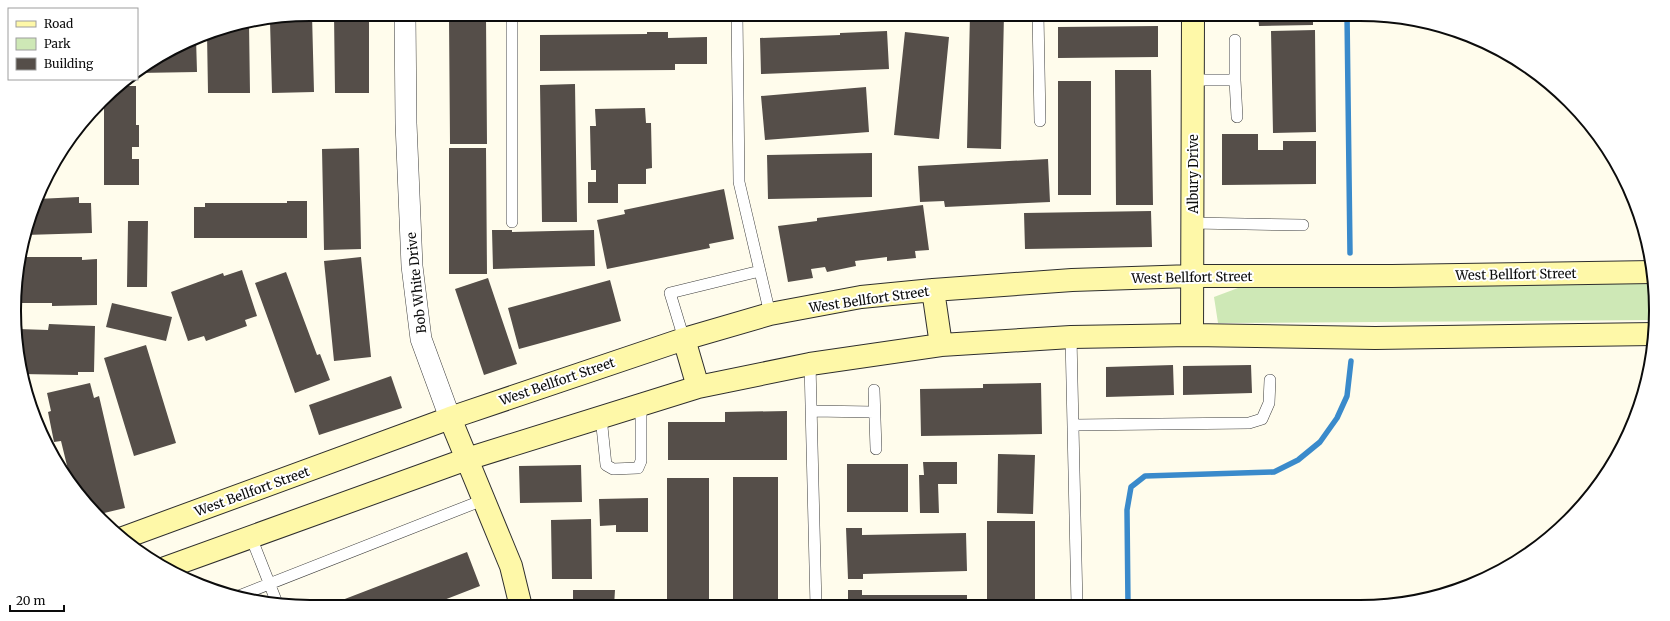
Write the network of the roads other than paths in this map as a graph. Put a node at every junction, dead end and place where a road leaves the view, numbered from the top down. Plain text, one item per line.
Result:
1 (405, 21) edge
2 (512, 21) edge
3 (737, 21) edge
4 (1038, 21) edge
5 (1193, 21) edge
6 (1235, 40) dead end
7 (1193, 80) junction
8 (1235, 80) junction
9 (1236, 117) dead end
10 (1040, 121) dead end
11 (512, 222) dead end
12 (1192, 223) junction
13 (1303, 225) dead end
14 (760, 271) junction
15 (1647, 272) edge
16 (1192, 276) junction
17 (933, 290) junction
18 (770, 314) junction
19 (1648, 334) edge
20 (1192, 335) junction
21 (1071, 337) junction
22 (684, 339) junction
23 (941, 346) junction
24 (810, 364) junction
25 (1270, 380) dead end
26 (698, 387) junction
27 (874, 390) dead end
28 (641, 405) junction
29 (812, 411) junction
30 (874, 412) junction
31 (601, 417) junction
32 (450, 418) junction
33 (1073, 425) junction
34 (876, 449) dead end
35 (466, 459) junction
36 (483, 500) junction
37 (251, 537) junction
38 (134, 540) edge
39 (173, 565) edge
40 (270, 584) junction
41 (248, 593) edge
42 (275, 598) edge
43 (520, 600) edge
44 (816, 600) edge
45 (1077, 600) edge

1 - 32 street, Bob White Drive
2 - 11 lane
3 - 14 lane
4 - 10 lane
5 - 7 main road, Albury Drive
6 - 8 lane
7 - 8 lane
7 - 12 main road, Albury Drive
8 - 9 lane
12 - 13 lane
12 - 16 main road, Albury Drive
14 - 18 lane
14 - 22 lane
15 - 16 main road, West Bellfort Street
16 - 17 main road, West Bellfort Street
16 - 20 main road, Albury Drive
17 - 18 main road, West Bellfort Street
17 - 23 main road
18 - 22 main road, West Bellfort Street
19 - 20 main road
20 - 21 main road
21 - 23 main road
21 - 33 lane
22 - 26 main road
22 - 32 main road, West Bellfort Street
23 - 24 main road
24 - 26 main road
24 - 29 lane
25 - 33 lane
26 - 28 main road
27 - 30 lane
28 - 31 main road
28 - 31 lane
29 - 30 lane
29 - 44 lane
30 - 34 lane
31 - 35 main road
32 - 35 main road, Bob White Drive
32 - 38 main road, West Bellfort Street
33 - 45 lane
35 - 36 main road, Bob White Drive
35 - 37 main road
36 - 40 lane
36 - 43 main road, Bob White Drive
37 - 39 main road
37 - 40 lane
40 - 41 lane
40 - 42 lane

